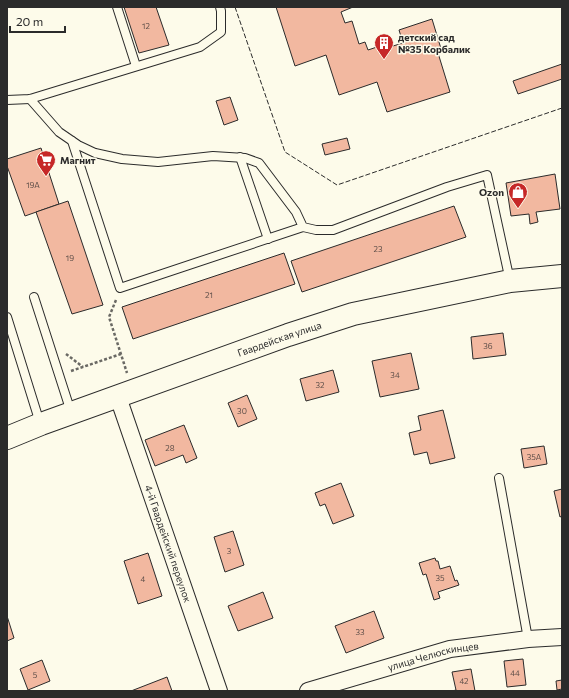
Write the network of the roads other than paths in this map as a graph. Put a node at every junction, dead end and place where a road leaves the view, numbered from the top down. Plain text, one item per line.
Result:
1 (116, 7) edge
2 (220, 7) edge
3 (136, 66) junction
4 (30, 99) junction
5 (7, 100) edge
6 (72, 141) junction
7 (240, 158) junction
8 (303, 227) junction
9 (268, 239) junction
10 (562, 276) edge
11 (510, 281) junction
12 (34, 297) dead end
13 (7, 317) edge
14 (125, 394) junction
15 (72, 413) junction
16 (41, 424) junction
17 (7, 438) edge
18 (500, 478) dead end
19 (562, 637) edge
20 (528, 639) junction
21 (219, 691) edge
22 (308, 691) edge

1 - 3 lane
2 - 3 lane
3 - 4 lane
4 - 5 lane
4 - 6 lane
6 - 7 lane
6 - 9 lane
7 - 8 lane
7 - 9 lane
8 - 9 lane
8 - 11 lane
10 - 11 main road, Гвардейская улица
11 - 14 main road, Гвардейская улица
12 - 15 lane
13 - 16 lane
14 - 15 main road, Гвардейская улица
14 - 21 street, 4-й Гвардейский переулок
15 - 16 main road, Гвардейская улица
16 - 17 main road, Гвардейская улица
18 - 20 lane
19 - 20 street, улица Челюскинцев
20 - 22 street, улица Челюскинцев

